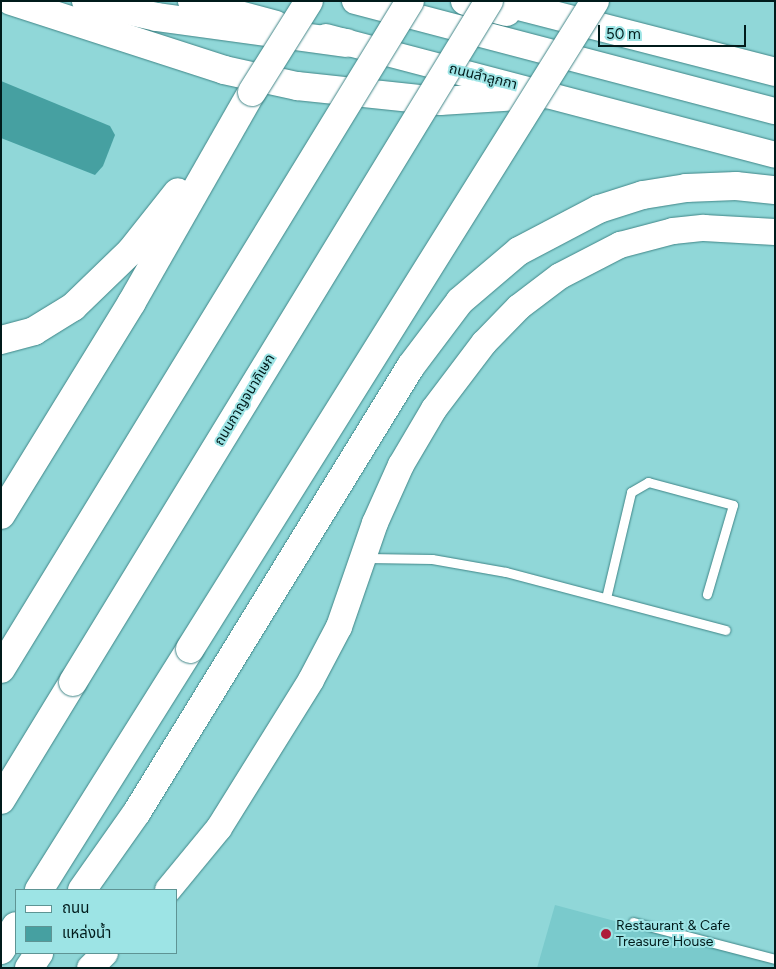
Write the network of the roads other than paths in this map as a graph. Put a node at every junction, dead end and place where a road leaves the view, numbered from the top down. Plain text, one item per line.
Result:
1 (11, 1) edge
2 (86, 1) edge
3 (191, 1) edge
4 (309, 1) edge
5 (355, 1) edge
6 (410, 1) edge
7 (465, 1) edge
8 (489, 1) edge
9 (499, 1) edge
10 (595, 1) edge
11 (642, 39) junction
12 (346, 43) junction
13 (775, 72) edge
14 (252, 92) junction
15 (550, 94) junction
16 (775, 111) edge
17 (775, 156) edge
18 (775, 190) edge
19 (775, 232) edge
20 (1, 340) edge
21 (1, 515) edge
22 (364, 558) junction
23 (707, 594) dead end
24 (606, 598) junction
25 (725, 630) dead end
26 (1, 669) edge
27 (1, 800) edge
28 (40, 889) edge
29 (83, 889) edge
30 (169, 889) edge
31 (633, 922) dead end
32 (15, 928) edge
33 (1, 950) edge
34 (38, 954) edge
35 (105, 954) edge
36 (775, 959) edge
37 (29, 968) edge
38 (90, 968) edge

1 - 15 highway
2 - 12 highway
3 - 12 main road, ถนนลำลูกกา
4 - 14 highway, bridge
5 - 16 main road
6 - 26 highway, bridge
7 - 11 highway
8 - 27 highway, ถนนกาญจนาภิเษก, bridge
9 - 11 highway
10 - 28 highway, bridge
11 - 13 highway
12 - 15 main road, ถนนลำลูกกา
14 - 20 highway
14 - 21 highway
15 - 17 main road, ถนนลำลูกกา
18 - 29 highway
19 - 22 main road
22 - 24 lane
22 - 30 main road
23 - 24 lane
24 - 25 lane
31 - 36 lane
32 - 33 highway
34 - 37 highway
35 - 38 main road

